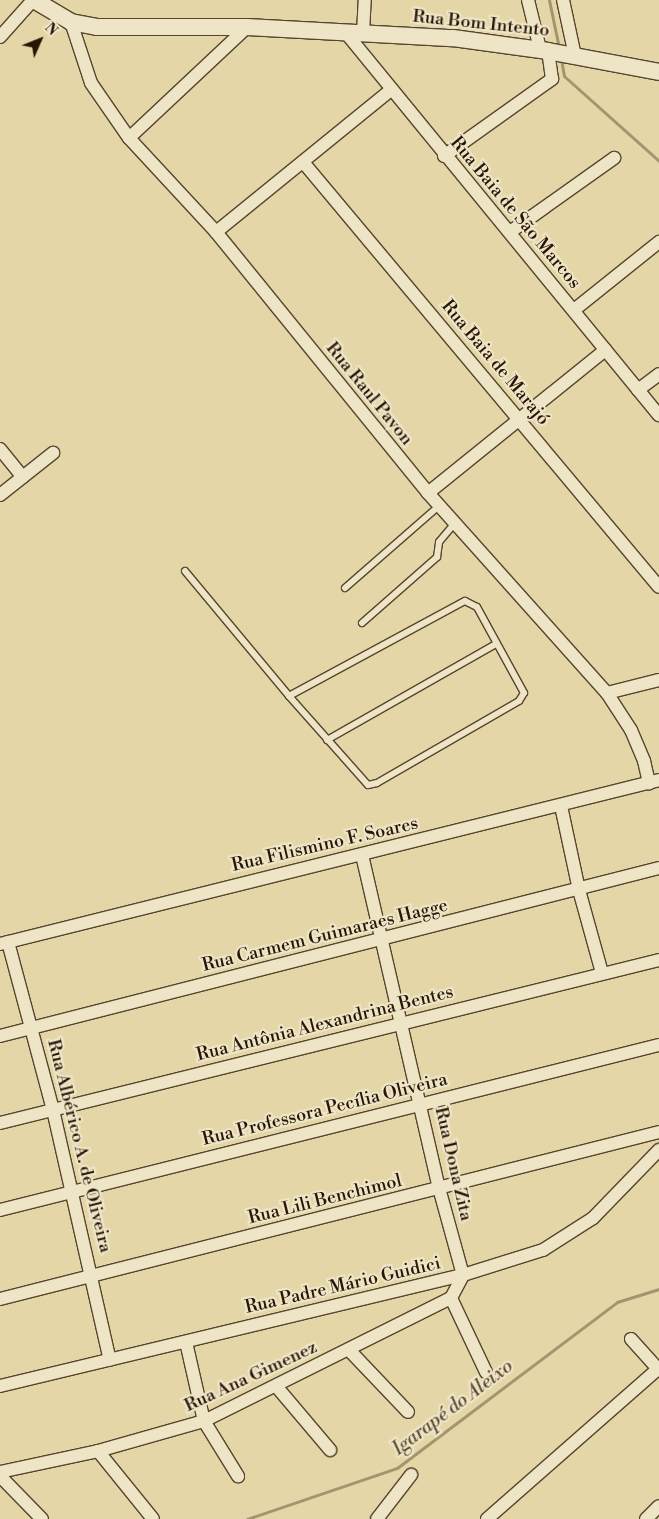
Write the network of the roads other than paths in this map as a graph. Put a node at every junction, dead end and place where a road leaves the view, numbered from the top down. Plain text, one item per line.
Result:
1 (34, 0) edge
2 (365, 0) edge
3 (528, 0) edge
4 (567, 1) edge
5 (71, 22) junction
6 (247, 27) junction
7 (346, 33) junction
8 (363, 33) junction
9 (0, 37) edge
10 (547, 50) junction
11 (573, 56) junction
12 (659, 72) edge
13 (391, 90) junction
14 (129, 138) junction
15 (444, 156) junction
16 (614, 158) dead end
17 (303, 162) junction
18 (216, 232) junction
19 (510, 232) junction
20 (659, 242) edge
21 (574, 310) junction
22 (604, 350) junction
23 (659, 374) edge
24 (638, 390) junction
25 (659, 415) edge
26 (519, 418) junction
27 (0, 449) edge
28 (53, 453) dead end
29 (23, 477) junction
30 (428, 493) junction
31 (0, 495) edge
32 (439, 506) junction
33 (455, 524) junction
34 (185, 571) dead end
35 (659, 587) edge
36 (345, 588) dead end
37 (362, 623) dead end
38 (496, 644) junction
39 (659, 680) edge
40 (607, 693) junction
41 (290, 696) junction
42 (327, 740) junction
43 (654, 782) edge
44 (562, 806) junction
45 (362, 855) junction
46 (659, 868) edge
47 (579, 890) junction
48 (382, 941) junction
49 (4, 943) edge
50 (659, 960) edge
51 (602, 973) junction
52 (402, 1023) junction
53 (32, 1028) junction
54 (0, 1036) edge
55 (659, 1045) edge
56 (422, 1105) junction
57 (53, 1110) junction
58 (0, 1123) edge
59 (659, 1132) edge
60 (659, 1150) edge
61 (439, 1188) junction
62 (72, 1191) junction
63 (0, 1210) edge
64 (92, 1275) junction
65 (463, 1275) junction
66 (451, 1298) junction
67 (0, 1299) edge
68 (632, 1339) dead end
69 (186, 1342) junction
70 (350, 1351) junction
71 (110, 1360) junction
72 (658, 1369) edge
73 (486, 1372) dead end
74 (0, 1386) edge
75 (276, 1386) junction
76 (408, 1412) dead end
77 (204, 1421) junction
78 (330, 1450) dead end
79 (98, 1451) junction
80 (0, 1474) edge
81 (412, 1475) dead end
82 (238, 1476) dead end
83 (659, 1506) edge
84 (648, 1518) edge
85 (42, 1519) edge
86 (154, 1519) edge
87 (377, 1519) edge
88 (487, 1519) edge

1 - 5 street, Rua Bom Intento
1 - 9 street
2 - 8 street
3 - 10 street
4 - 11 street
5 - 6 street, Rua Bom Intento
5 - 14 street, Rua Raul Pavon
6 - 7 street, Rua Bom Intento
6 - 14 street
7 - 8 street, Rua Bom Intento
7 - 13 street, Rua Baia de São Marcos
8 - 10 street, Rua Bom Intento
10 - 11 street, Rua Bom Intento
10 - 15 street
11 - 12 street, Rua Bom Intento
13 - 15 street, Rua Baia de São Marcos
13 - 17 street
14 - 18 street, Rua Raul Pavon
15 - 19 street, Rua Baia de São Marcos
16 - 19 street
17 - 18 street
17 - 26 street, Rua Baia de Marajó
18 - 30 street, Rua Raul Pavon
19 - 21 street, Rua Baia de São Marcos
20 - 21 street
21 - 22 street, Rua Baia de São Marcos
22 - 24 street, Rua Baia de São Marcos
22 - 26 street
23 - 24 street
24 - 25 street, Rua Baia de São Marcos
26 - 30 street
26 - 35 street, Rua Baia de Marajó
27 - 29 street
28 - 29 street
29 - 31 street
30 - 32 street, Rua Raul Pavon
32 - 33 street, Rua Raul Pavon
32 - 36 lane
33 - 37 lane
33 - 40 street, Rua Raul Pavon
34 - 41 lane
38 - 41 lane
38 - 42 lane
38 - 42 lane
39 - 40 street
40 - 43 street, Rua Raul Pavon
41 - 42 lane
43 - 44 street, Rua Filismino F. Soares
44 - 45 street, Rua Filismino F. Soares
44 - 47 street
45 - 48 street, Rua Dona Zita
45 - 49 street, Rua Filismino F. Soares
46 - 47 street, Rua Carmem Guimaraes Hagge
47 - 48 street, Rua Carmem Guimaraes Hagge
47 - 51 street
48 - 52 street, Rua Dona Zita
48 - 53 street, Rua Carmem Guimaraes Hagge
49 - 53 street, Rua Albérico A. de Oliveira
50 - 51 street, Rua Antônia Alexandrina Bentes
51 - 52 street, Rua Antônia Alexandrina Bentes
52 - 56 street, Rua Dona Zita
52 - 57 street, Rua Antônia Alexandrina Bentes
53 - 54 street, Rua Carmem Guimaraes Hagge
53 - 57 street, Rua Albérico A. de Oliveira
55 - 56 street, Rua Professora Pecília Oliveira
56 - 61 street, Rua Dona Zita
56 - 62 street, Rua Professora Pecília Oliveira
57 - 58 street, Rua Antônia Alexandrina Bentes
57 - 62 street, Rua Albérico A. de Oliveira
59 - 61 street, Rua Lili Benchimol
60 - 65 street, Rua Padre Mário Guidici
61 - 64 street, Rua Lili Benchimol
61 - 65 street, Rua Dona Zita
62 - 63 street, Rua Professora Pecília Oliveira
62 - 64 street, Rua Albérico A. de Oliveira
64 - 67 street, Rua Lili Benchimol
64 - 71 street, Rua Albérico A. de Oliveira
65 - 66 street
65 - 69 street, Rua Padre Mário Guidici
66 - 70 street, Rua Ana Gimenez
66 - 73 street
68 - 72 street
69 - 71 street, Rua Padre Mário Guidici
69 - 77 street
70 - 75 street, Rua Ana Gimenez
70 - 76 street
71 - 74 street, Rua Padre Mário Guidici
72 - 88 street
75 - 77 street, Rua Ana Gimenez
75 - 78 street
77 - 79 street, Rua Ana Gimenez
77 - 82 street
79 - 80 street, Rua Ana Gimenez
79 - 86 street
80 - 85 street
81 - 87 street
83 - 84 street

